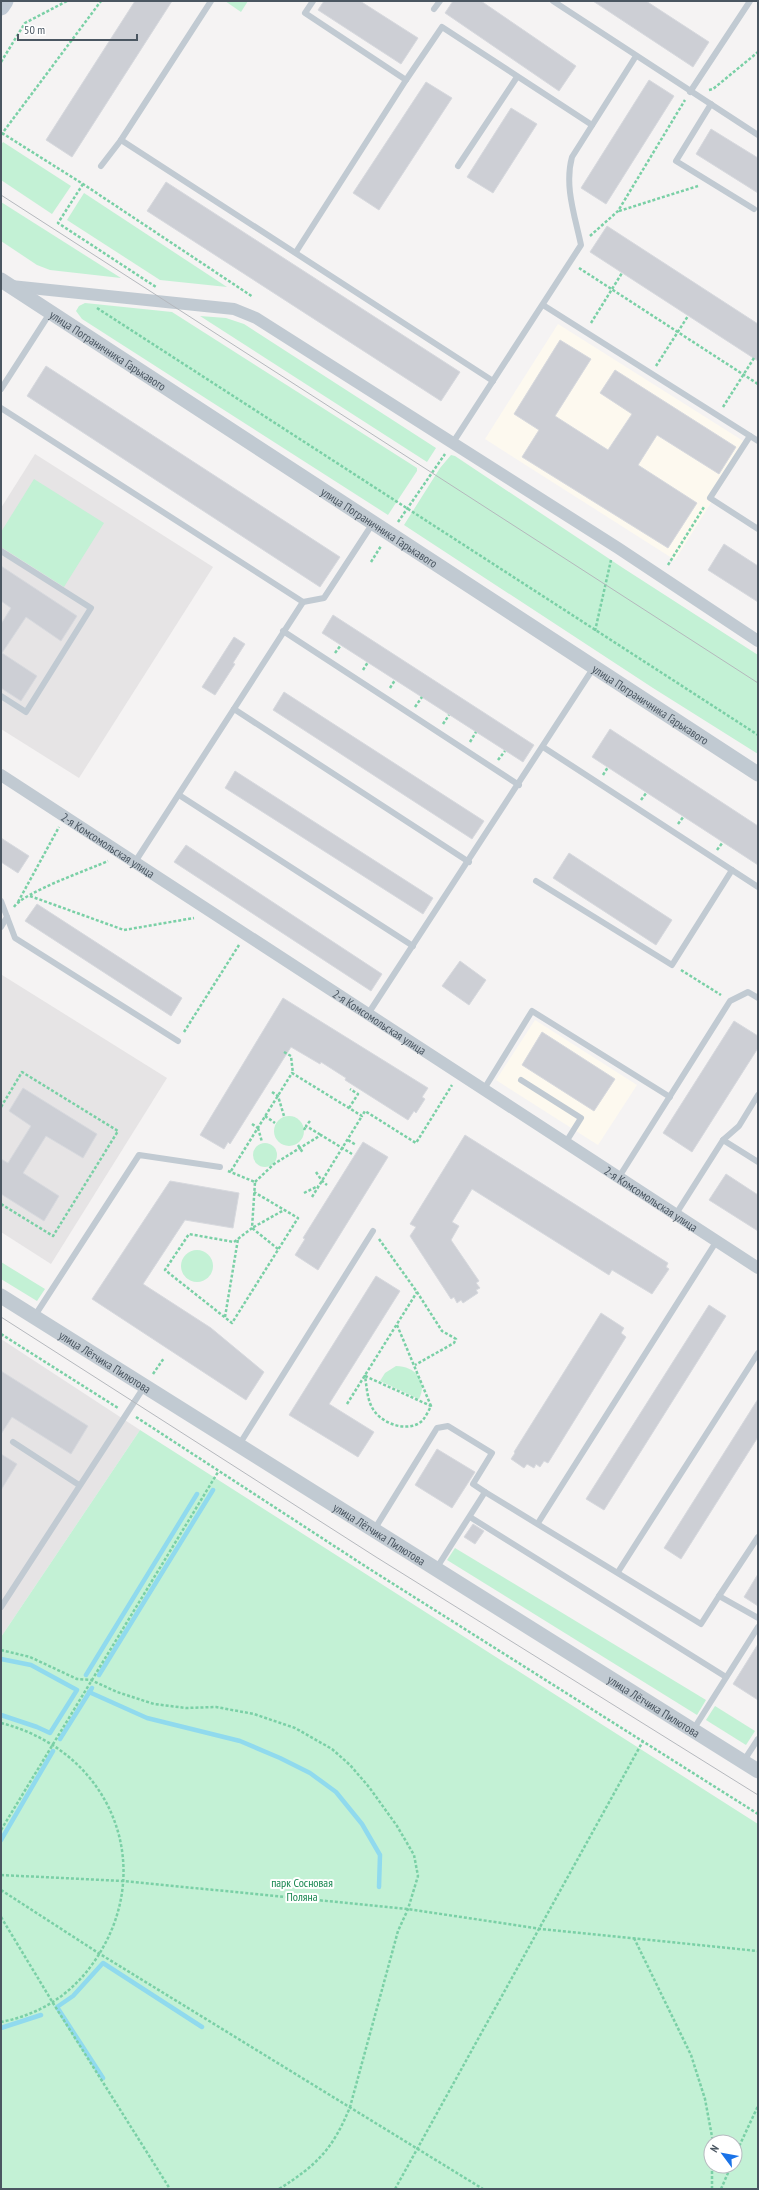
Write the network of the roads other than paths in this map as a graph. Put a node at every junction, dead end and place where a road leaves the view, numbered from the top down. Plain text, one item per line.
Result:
1 (5, 1) edge
2 (211, 1) edge
3 (313, 1) edge
4 (440, 1) edge
5 (553, 1) edge
6 (750, 1) edge
7 (1, 7) edge
8 (434, 9) dead end
9 (636, 56) junction
10 (517, 77) junction
11 (406, 80) junction
12 (690, 92) junction
13 (711, 104) junction
14 (592, 125) junction
15 (758, 135) edge
16 (121, 140) junction
17 (101, 166) dead end
18 (458, 166) dead end
19 (754, 209) dead end
20 (296, 252) junction
21 (6, 283) edge
22 (543, 305) junction
23 (50, 312) junction
24 (493, 381) junction
25 (1, 389) edge
26 (2, 412) edge
27 (750, 436) junction
28 (758, 441) edge
29 (452, 444) junction
30 (373, 523) junction
31 (758, 529) edge
32 (1, 551) edge
33 (303, 602) junction
34 (284, 631) junction
35 (758, 641) edge
36 (594, 667) junction
37 (1, 696) edge
38 (234, 709) junction
39 (543, 747) junction
40 (758, 774) edge
41 (1, 775) edge
42 (519, 785) junction
43 (179, 794) junction
44 (135, 862) junction
45 (469, 862) junction
46 (732, 870) junction
47 (536, 881) dead end
48 (758, 887) edge
49 (1, 901) edge
50 (7, 917) junction
51 (1, 927) edge
52 (413, 946) junction
53 (758, 998) edge
54 (368, 1014) junction
55 (178, 1041) road end
56 (520, 1080) dead end
57 (484, 1089) junction
58 (758, 1095) edge
59 (670, 1097) junction
60 (723, 1140) junction
61 (566, 1142) junction
62 (758, 1162) edge
63 (220, 1168) road end
64 (619, 1177) junction
65 (676, 1214) junction
66 (373, 1231) road end
67 (716, 1242) junction
68 (758, 1268) edge
69 (1, 1296) edge
70 (34, 1317) junction
71 (758, 1354) edge
72 (149, 1381) junction
73 (13, 1442) dead end
74 (239, 1445) junction
75 (79, 1485) junction
76 (485, 1492) junction
77 (470, 1517) junction
78 (538, 1524) junction
79 (374, 1530) junction
80 (758, 1537) edge
81 (436, 1569) junction
82 (618, 1572) junction
83 (720, 1596) junction
84 (1, 1607) edge
85 (758, 1618) edge
86 (758, 1627) edge
87 (726, 1677) junction
88 (693, 1730) junction
89 (758, 1738) edge
90 (743, 1762) junction
91 (758, 1771) edge

1 - 7 main road
2 - 16 lane
3 - 11 lane
4 - 8 lane
5 - 9 lane
6 - 12 lane
9 - 12 lane
9 - 14 lane
10 - 11 lane
10 - 14 lane
10 - 18 lane
11 - 20 lane
12 - 13 lane
13 - 15 lane
13 - 19 lane
14 - 22 lane
16 - 17 lane
16 - 20 lane
20 - 24 lane
21 - 23 street, улица Пограничника Гарькавого
21 - 29 street
22 - 24 lane
22 - 27 lane
23 - 25 lane
23 - 30 street, улица Пограничника Гарькавого
24 - 29 lane
26 - 33 lane
27 - 28 lane
27 - 31 lane
29 - 35 street
30 - 33 lane
30 - 36 street, улица Пограничника Гарькавого
32 - 37 lane
33 - 34 lane
34 - 38 lane
34 - 42 lane
36 - 39 lane
36 - 40 street, улица Пограничника Гарькавого
38 - 43 lane
38 - 45 lane
39 - 42 lane
39 - 46 lane
41 - 44 street, 2-я Комсомольская улица
42 - 45 lane
43 - 44 lane
43 - 52 lane
44 - 54 street, 2-я Комсомольская улица
45 - 52 lane
46 - 47 lane
46 - 48 lane
49 - 50 lane
50 - 51 lane
50 - 55 lane
52 - 54 lane
53 - 59 lane
54 - 57 street, 2-я Комсомольская улица
56 - 61 lane
57 - 59 lane
57 - 61 street, 2-я Комсомольская улица
58 - 60 lane
59 - 64 lane
60 - 62 lane
60 - 65 lane
61 - 64 street, 2-я Комсомольская улица
63 - 70 lane
64 - 65 street, 2-я Комсомольская улица
65 - 67 street, 2-я Комсомольская улица
66 - 74 lane
67 - 68 street, 2-я Комсомольская улица
67 - 78 lane
69 - 70 street, улица Лётчика Пилютова
70 - 72 street, улица Лётчика Пилютова
71 - 82 lane
72 - 74 street, улица Лётчика Пилютова
72 - 75 lane
73 - 75 lane
74 - 79 street, улица Лётчика Пилютова
75 - 84 lane
76 - 77 lane
76 - 78 lane
76 - 79 lane
77 - 81 lane
77 - 87 lane
78 - 82 lane
79 - 81 street, улица Лётчика Пилютова
80 - 83 lane
81 - 88 street, улица Лётчика Пилютова
82 - 83 lane
83 - 85 lane
86 - 87 lane
87 - 88 lane
88 - 90 street, улица Лётчика Пилютова
89 - 90 lane
90 - 91 street, улица Лётчика Пилютова

